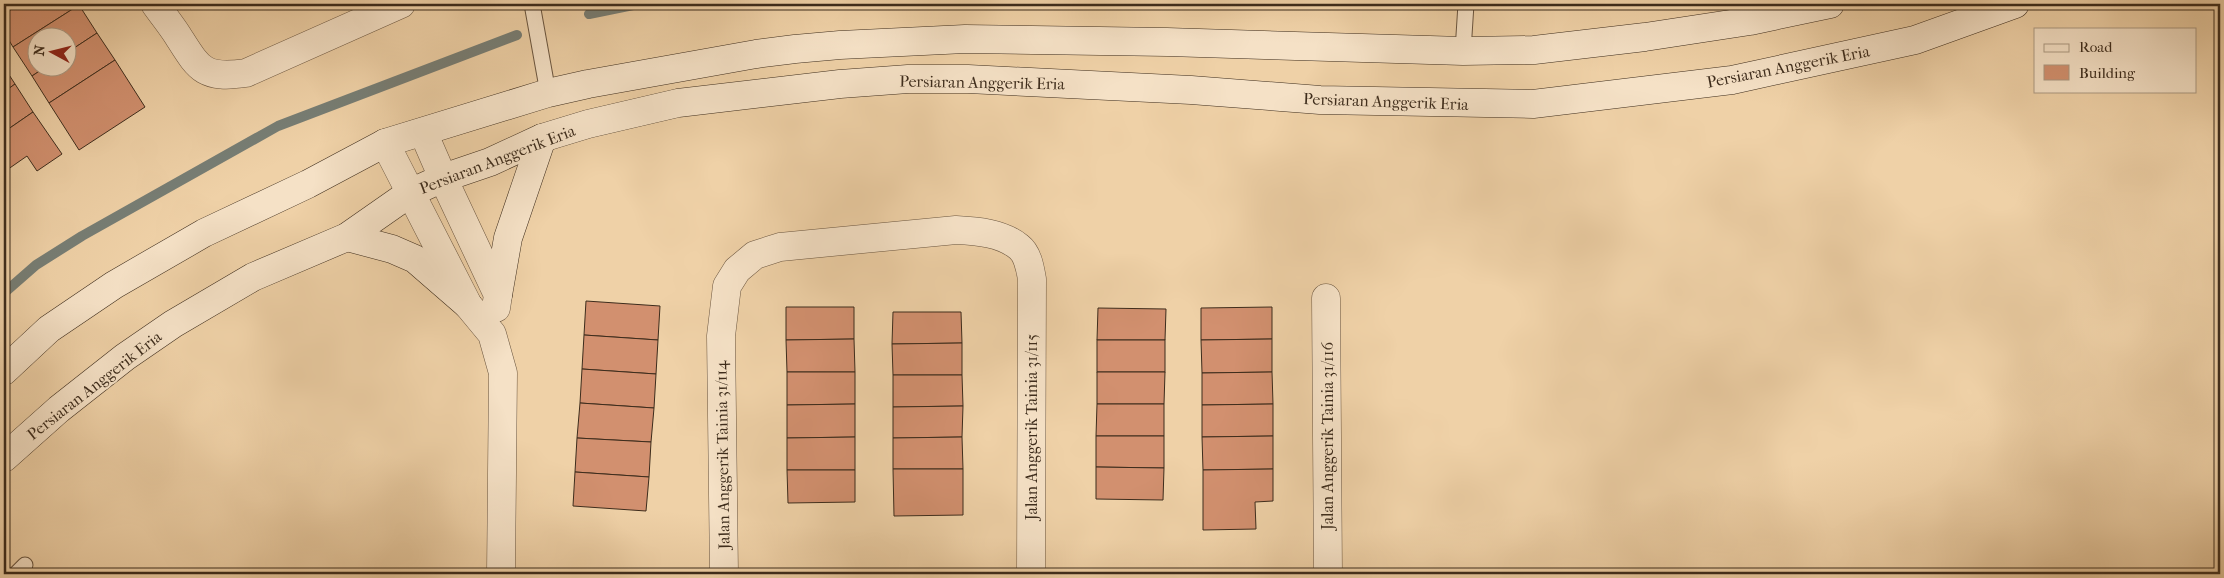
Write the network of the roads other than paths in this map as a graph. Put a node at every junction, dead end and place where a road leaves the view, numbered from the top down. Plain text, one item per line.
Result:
1 (155, 4) edge
2 (401, 4) edge
3 (532, 4) edge
4 (1466, 4) edge
5 (1830, 4) edge
6 (2015, 4) edge
7 (1463, 51) junction
8 (548, 93) junction
9 (423, 132) junction
10 (542, 138) junction
11 (385, 144) junction
12 (442, 178) junction
13 (410, 193) junction
14 (347, 237) junction
15 (498, 295) junction
16 (1326, 298) dead end
17 (468, 305) junction
18 (492, 334) junction
19 (721, 336) joint
20 (4, 371) edge
21 (4, 458) edge
22 (501, 574) edge
23 (724, 574) edge
24 (1030, 574) edge
25 (1328, 574) edge

1 - 2 main road
3 - 8 lane
4 - 7 lane
5 - 7 main road
6 - 10 main road, Persiaran Anggerik Eria
7 - 8 main road
8 - 9 main road
9 - 11 main road
9 - 12 main road
10 - 12 main road, Persiaran Anggerik Eria
10 - 15 main road
11 - 13 main road
11 - 20 main road
12 - 13 main road, Persiaran Anggerik Eria
12 - 15 main road
13 - 14 main road, Persiaran Anggerik Eria
13 - 17 main road
14 - 17 main road
14 - 21 main road, Persiaran Anggerik Eria
15 - 18 main road
16 - 25 main road, Jalan Anggerik Tainia 31/116
17 - 18 main road
18 - 22 main road
19 - 23 main road, Jalan Anggerik Tainia 31/114
19 - 24 main road, Jalan Anggerik Tainia 31/115

